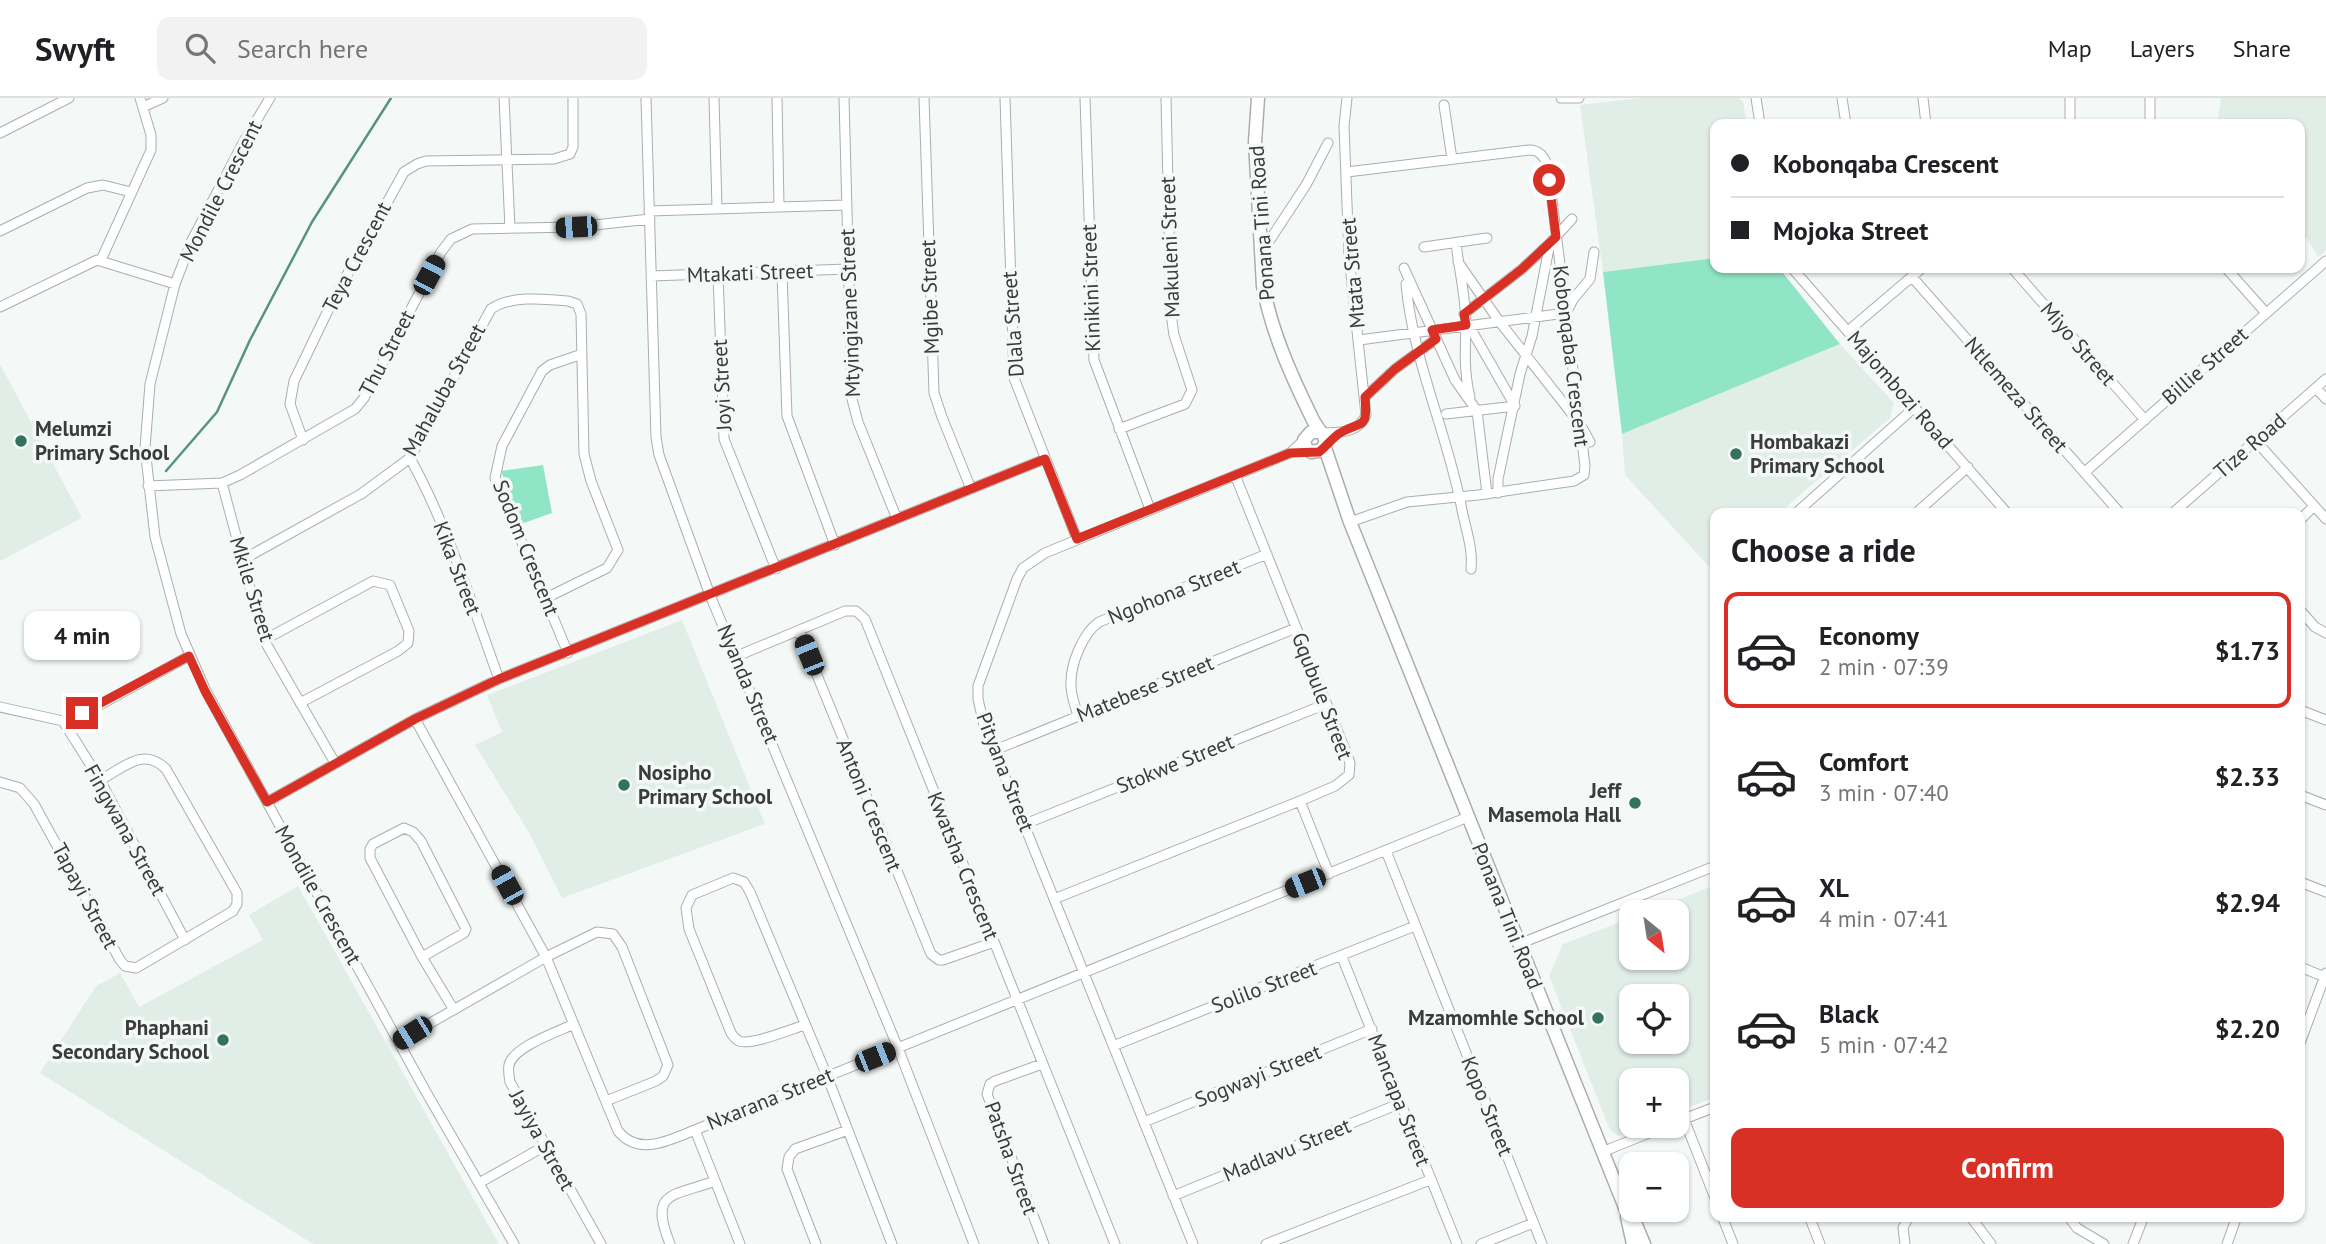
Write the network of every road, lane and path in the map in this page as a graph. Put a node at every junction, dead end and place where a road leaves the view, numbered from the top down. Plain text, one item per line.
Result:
1 (69, 98) edge
2 (163, 98) edge
3 (270, 98) edge
4 (503, 98) edge
5 (573, 98) edge
6 (646, 98) edge
7 (714, 98) edge
8 (777, 98) edge
9 (844, 98) edge
10 (924, 98) edge
11 (1005, 98) edge
12 (1085, 98) edge
13 (1166, 98) edge
14 (1258, 98) edge
15 (1347, 98) edge
16 (1561, 98) edge
17 (1580, 98) edge
18 (1756, 98) edge
19 (1842, 98) edge
20 (1923, 98) edge
21 (2070, 98) edge
22 (2150, 98) edge
23 (141, 102) edge
24 (1444, 105) dead end
25 (1759, 119) edge
26 (1845, 119) edge
27 (1925, 119) edge
28 (2070, 119) edge
29 (2150, 119) edge
30 (0, 133) edge
31 (1328, 143) dead end
32 (505, 159) junction
33 (1452, 159) junction
34 (1347, 172) junction
35 (131, 192) junction
36 (779, 205) junction
37 (847, 205) junction
38 (716, 208) junction
39 (650, 215) junction
40 (1572, 219) dead end
41 (510, 228) junction
42 (0, 231) edge
43 (1488, 238) dead end
44 (1553, 240) junction
45 (1456, 243) junction
46 (1424, 247) dead end
47 (1594, 252) dead end
48 (1260, 256) junction
49 (101, 260) junction
50 (2326, 261) edge
51 (1458, 262) junction
52 (1404, 268) dead end
53 (849, 269) junction
54 (782, 272) junction
55 (1796, 273) edge
56 (1916, 273) edge
57 (2016, 273) edge
58 (2230, 273) edge
59 (718, 274) junction
60 (651, 276) junction
61 (1912, 277) junction
62 (175, 284) junction
63 (1406, 285) dead end
64 (1483, 299) junction
65 (0, 307) edge
66 (1566, 313) junction
67 (2266, 313) junction
68 (1464, 314) junction
69 (1536, 316) junction
70 (1499, 321) junction
71 (1467, 325) junction
72 (1848, 331) junction
73 (1413, 332) junction
74 (1434, 334) junction
75 (1359, 340) junction
76 (1417, 352) junction
77 (582, 354) junction
78 (1526, 354) junction
79 (2326, 379) edge
80 (1295, 385) junction
81 (2316, 388) junction
82 (1365, 397) junction
83 (2326, 399) edge
84 (1915, 407) junction
85 (1475, 408) junction
86 (1512, 408) junction
87 (1446, 414) dead end
88 (2145, 420) junction
89 (1580, 424) junction
90 (1119, 429) junction
91 (1323, 439) junction
92 (303, 440) junction
93 (2256, 441) junction
94 (1590, 442) dead end
95 (1308, 445) junction
96 (410, 458) junction
97 (1045, 459) junction
98 (1968, 467) junction
99 (2085, 472) junction
100 (1235, 475) junction
101 (222, 483) junction
102 (149, 486) junction
103 (971, 489) junction
104 (1498, 493) junction
105 (1487, 494) junction
106 (1460, 497) junction
107 (1343, 504) junction
108 (2314, 506) junction
109 (1802, 508) edge
110 (1922, 508) edge
111 (2003, 508) edge
112 (2116, 508) edge
113 (2179, 508) edge
114 (1150, 509) junction
115 (2305, 515) edge
116 (897, 519) junction
117 (2326, 519) edge
118 (1350, 522) junction
119 (1077, 539) junction
120 (835, 545) junction
121 (1267, 554) junction
122 (242, 560) junction
123 (776, 569) junction
124 (1471, 569) dead end
125 (710, 595) junction
126 (546, 598) junction
127 (2305, 616) edge
128 (1296, 628) junction
129 (799, 631) junction
130 (2326, 633) edge
131 (264, 640) junction
132 (568, 653) junction
133 (189, 656) junction
134 (737, 656) junction
135 (499, 679) junction
136 (300, 703) junction
137 (1326, 704) junction
138 (0, 707) edge
139 (2305, 712) edge
140 (1078, 716) junction
141 (415, 719) junction
142 (2326, 720) edge
143 (63, 721) junction
144 (995, 750) junction
145 (335, 763) junction
146 (100, 780) junction
147 (0, 782) edge
148 (2305, 798) edge
149 (1300, 801) junction
150 (267, 802) junction
151 (2326, 806) edge
152 (1468, 817) junction
153 (1025, 824) junction
154 (1387, 851) junction
155 (1710, 868) edge
156 (1329, 874) junction
157 (2305, 884) edge
158 (2326, 892) edge
159 (1054, 899) junction
160 (1415, 926) junction
161 (185, 940) junction
162 (993, 942) junction
163 (1519, 944) junction
164 (422, 957) junction
165 (546, 957) junction
166 (1342, 957) junction
167 (2305, 969) edge
168 (1083, 972) junction
169 (2325, 975) edge
170 (1017, 999) junction
171 (454, 1010) junction
172 (573, 1024) junction
173 (805, 1025) junction
174 (1371, 1029) junction
175 (2305, 1029) edge
176 (399, 1041) junction
177 (1113, 1046) junction
178 (898, 1048) junction
179 (1042, 1064) junction
180 (827, 1076) junction
181 (606, 1101) junction
182 (1401, 1103) junction
183 (1710, 1109) edge
184 (1689, 1117) edge
185 (1144, 1122) junction
186 (695, 1130) junction
187 (848, 1130) junction
188 (1637, 1138) edge
189 (1688, 1138) edge
190 (545, 1146) junction
191 (1602, 1152) junction
192 (1430, 1180) junction
193 (715, 1181) junction
194 (480, 1184) junction
195 (1710, 1187) edge
196 (1619, 1193) edge
197 (1173, 1196) junction
198 (1628, 1222) edge
199 (1635, 1222) edge
200 (1724, 1222) edge
201 (1811, 1222) edge
202 (1906, 1222) edge
203 (1974, 1222) edge
204 (2072, 1222) edge
205 (2142, 1222) edge
206 (2235, 1222) edge
207 (1533, 1223) junction
208 (514, 1244) edge
209 (601, 1244) edge
210 (670, 1244) edge
211 (740, 1244) edge
212 (816, 1244) edge
213 (892, 1244) edge
214 (974, 1244) edge
215 (1044, 1244) edge
216 (1115, 1244) edge
217 (1193, 1244) edge
218 (1266, 1244) edge
219 (1457, 1244) edge
220 (1481, 1244) edge
221 (1542, 1244) edge
222 (1633, 1244) edge
223 (1644, 1244) edge
224 (1733, 1244) edge
225 (1820, 1244) edge
226 (1905, 1244) edge
227 (1991, 1244) edge
228 (2104, 1244) edge
229 (2133, 1244) edge
230 (2227, 1244) edge

1 - 30 street
2 - 23 street
3 - 62 street, Mondile Crescent
4 - 32 street
5 - 32 street, Teya Crescent
6 - 39 street, Nyanda Street
7 - 38 street
8 - 36 street
9 - 37 street, Mtyingizane Street
10 - 103 street, Mgibe Street
11 - 97 street, Dlala Street
12 - 90 street, Kinikini Street
13 - 90 street, Makuleni Street
14 - 48 street, Ponana Tini Road
15 - 34 street, Mtata Street
16 - 17 street
18 - 25 street
19 - 26 street
20 - 27 street
21 - 28 street
22 - 29 street
23 - 35 street
24 - 33 street
31 - 48 street
32 - 41 street
32 - 92 street, Teya Crescent
33 - 34 street, Kobonqaba Crescent
33 - 44 street, Kobonqaba Crescent
34 - 75 street, Mtata Street
35 - 42 street
35 - 49 street
36 - 37 street, Thu Street
36 - 38 street, Thu Street
37 - 53 street, Mtyingizane Street
38 - 39 street, Thu Street
39 - 41 street, Thu Street
39 - 60 street, Nyanda Street
40 - 44 street
41 - 92 street, Thu Street
43 - 45 street
44 - 64 street
44 - 66 street, Kobonqaba Crescent
44 - 69 street
45 - 46 street
45 - 51 street
47 - 66 street
48 - 80 street, Ponana Tini Road
49 - 62 street
49 - 65 street
50 - 67 street, Billie Street
51 - 64 street
51 - 68 street
52 - 74 street
53 - 54 street, Mtakati Street
53 - 116 street, Mtyingizane Street
54 - 59 street, Mtakati Street
54 - 120 street
55 - 72 street, Majombozi Road
56 - 61 street
57 - 88 street, Miyo Street
58 - 67 street
59 - 60 street, Mtakati Street
59 - 123 street, Joyi Street
60 - 125 street, Nyanda Street
61 - 72 street
61 - 99 street, Ntlemeza Street
62 - 102 street, Mondile Crescent
63 - 73 street
64 - 68 street
64 - 70 street
66 - 69 street
66 - 89 street, Kobonqaba Crescent
67 - 88 street, Billie Street
68 - 71 street
69 - 70 street
69 - 78 street
70 - 71 street
70 - 78 street
71 - 74 street
71 - 85 street
71 - 86 street
72 - 84 street, Majombozi Road
73 - 74 street
73 - 75 street
73 - 76 street
74 - 76 street
74 - 85 street
75 - 82 street, Mtata Street
76 - 82 street
76 - 106 street
77 - 96 street, Mahaluba Street
77 - 126 street, Mahaluba Street
77 - 126 street, Sodom Crescent
78 - 86 street
78 - 89 street
79 - 81 street, Tize Road
80 - 91 street, Ponana Tini Road
80 - 95 street, Ponana Tini Road
81 - 83 street
81 - 93 street, Tize Road
82 - 91 street, Mtata Street
84 - 98 street, Majombozi Road
84 - 109 street
85 - 86 street
85 - 87 street
85 - 105 street
86 - 104 street
88 - 99 street, Billie Street
89 - 94 street
89 - 104 street, Kobonqaba Crescent
90 - 114 street, Kinikini Street
91 - 95 street
91 - 95 street
91 - 107 street, Ponana Tini Road
92 - 101 street, Thu Street
93 - 108 street
93 - 113 street, Tize Road
95 - 100 street, Pityana Street
95 - 107 street, Ponana Tini Road
96 - 122 street, Mahaluba Street
96 - 135 street, Kika Street
97 - 103 street
97 - 119 street, Dlala Street
98 - 110 street
98 - 111 street, Majombozi Road
99 - 112 street, Ntlemeza Street
100 - 114 street, Pityana Street
100 - 121 street, Gqubule Street
101 - 102 street, Thu Street
101 - 122 street, Mkile Street
102 - 133 street, Mondile Crescent
103 - 116 street
104 - 105 street, Kobonqaba Crescent
105 - 106 street, Kobonqaba Crescent
106 - 118 street, Kobonqaba Crescent
106 - 124 street
107 - 118 street, Ponana Tini Road
108 - 115 street
108 - 117 street
114 - 119 street, Pityana Street
116 - 120 street
118 - 152 street, Ponana Tini Road
119 - 144 street, Pityana Street
120 - 123 street
121 - 128 street, Gqubule Street
121 - 140 street, Ngohona Street
122 - 131 street, Mkile Street
123 - 125 street
125 - 132 street
125 - 134 street, Nyanda Street
126 - 132 street, Sodom Crescent
127 - 130 street
128 - 137 street, Gqubule Street
128 - 140 street, Matebese Street
129 - 134 street, Kwatsha Crescent
129 - 162 street, Antoni Crescent
129 - 162 street, Kwatsha Crescent
131 - 136 street, Mkile Street
131 - 136 street
132 - 135 street
133 - 143 street
133 - 150 street, Mondile Crescent
134 - 178 street, Nyanda Street
135 - 141 street
136 - 145 street, Mkile Street
137 - 149 street, Gqubule Street
137 - 153 street, Stokwe Street
138 - 143 street
139 - 142 street
140 - 144 street, Matebese Street
141 - 145 street
141 - 165 street, Nxarana Street
143 - 146 street, Fingwana Street
144 - 153 street, Pityana Street
145 - 150 street
146 - 161 street, Fingwana Street
146 - 161 street
147 - 161 street, Tapayi Street
148 - 151 street
149 - 156 street
149 - 159 street, Gqubule Street
150 - 176 street, Mondile Crescent
152 - 154 street, Nxarana Street
152 - 163 street, Ponana Tini Road
153 - 159 street, Pityana Street
154 - 156 street, Nxarana Street
154 - 160 street, Kopo Street
155 - 163 street
156 - 168 street, Nxarana Street
157 - 158 street
159 - 168 street, Pityana Street
160 - 166 street, Solilo Street
160 - 207 street, Kopo Street
162 - 170 street, Kwatsha Crescent
163 - 191 street, Ponana Tini Road
164 - 164 street
164 - 171 street
165 - 171 street
165 - 172 street, Nxarana Street
165 - 181 street
166 - 174 street, Mancapa Street
166 - 177 street, Solilo Street
167 - 169 street
168 - 170 street, Nxarana Street
168 - 177 street, Pityana Street
169 - 175 street
170 - 178 street, Nxarana Street
170 - 179 street, Kwatsha Crescent
171 - 176 street
172 - 181 street, Nxarana Street
172 - 190 street, Jayiya Street
173 - 173 street
173 - 180 street
174 - 182 street, Mancapa Street
174 - 185 street, Sogwayi Street
176 - 194 street, Mondile Crescent
177 - 185 street, Pityana Street
178 - 180 street, Nxarana Street
178 - 214 street, Nyanda Street
179 - 215 street, Patsha Street
179 - 216 street, Kwatsha Crescent
180 - 186 street, Nxarana Street
180 - 187 street
181 - 186 street, Nxarana Street
182 - 192 street, Mancapa Street
182 - 197 street, Madlavu Street
183 - 184 street
185 - 197 street, Pityana Street
186 - 193 street
187 - 212 street
187 - 213 street
188 - 191 street
189 - 195 street
190 - 194 street
190 - 209 street, Jayiya Street
191 - 196 street, Ponana Tini Road
192 - 218 street
192 - 219 street, Mancapa Street
193 - 210 street
193 - 211 street
194 - 208 street, Mondile Crescent
197 - 217 street, Pityana Street
198 - 222 street, Ponana Tini Road
199 - 223 street, Ponana Tini Road
200 - 224 street
201 - 225 street
202 - 226 street
203 - 227 street
204 - 228 street
205 - 229 street
206 - 230 street
207 - 220 street
207 - 221 street, Kopo Street

